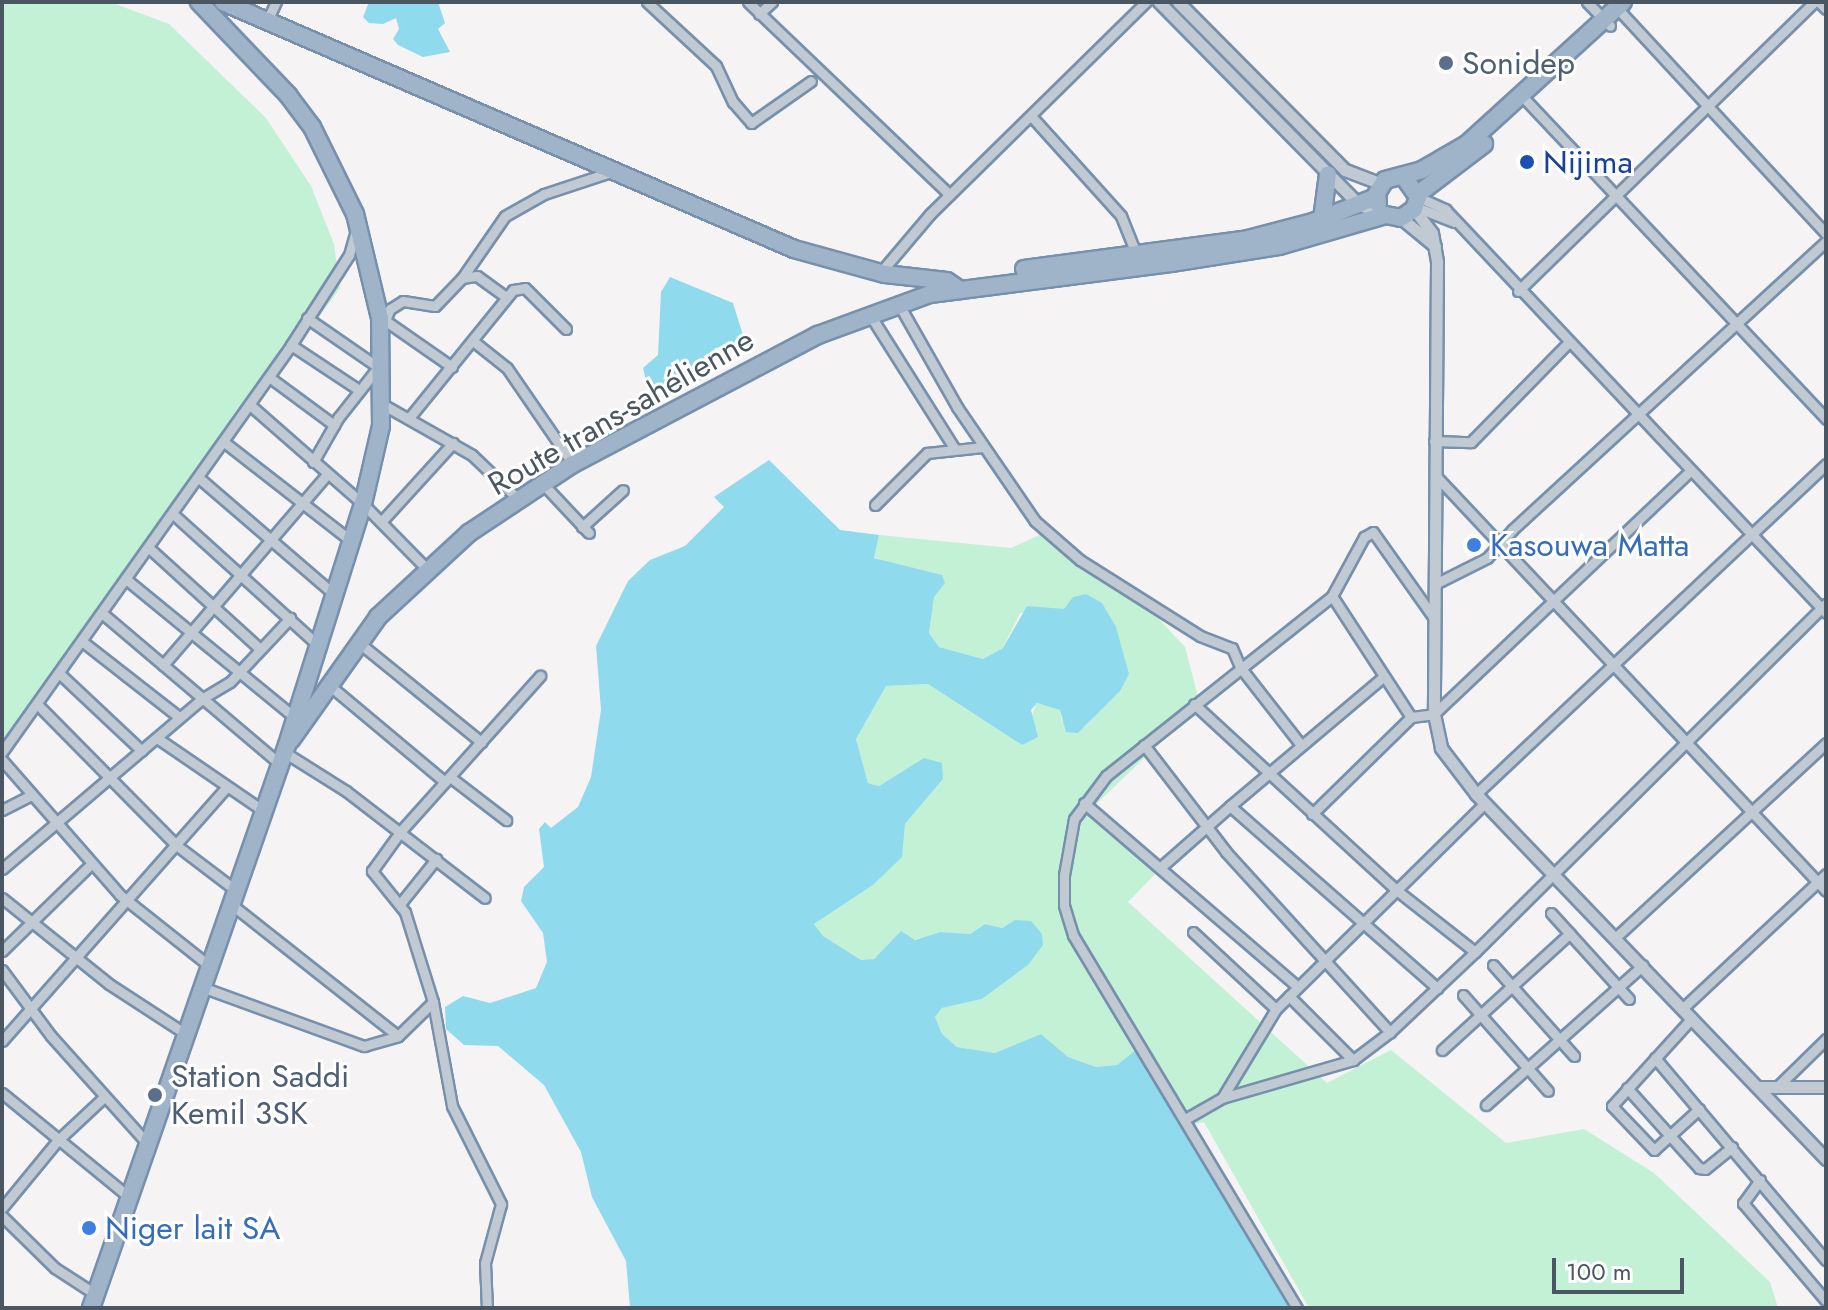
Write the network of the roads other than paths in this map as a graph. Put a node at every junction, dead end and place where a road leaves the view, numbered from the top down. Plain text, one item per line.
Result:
1 (199, 2) edge
2 (223, 2) edge
3 (276, 2) edge
4 (647, 2) edge
5 (748, 2) edge
6 (772, 2) edge
7 (1146, 2) edge
8 (1159, 2) edge
9 (1178, 2) edge
10 (1587, 2) edge
11 (1636, 2) edge
12 (1817, 2) edge
13 (1826, 9) edge
14 (759, 14) junction
15 (1615, 14) edge
16 (267, 21) junction
17 (811, 81) dead end
18 (1525, 100) junction
19 (1711, 107) junction
20 (1032, 117) junction
21 (611, 172) junction
22 (1328, 174) junction
23 (1404, 177) junction
24 (1378, 190) junction
25 (950, 195) junction
26 (1618, 197) junction
27 (1358, 204) junction
28 (1409, 207) junction
29 (355, 214) junction
30 (1322, 219) junction
31 (1826, 234) edge
32 (1826, 241) edge
33 (1137, 260) junction
34 (880, 273) junction
35 (462, 278) junction
36 (956, 286) junction
37 (1518, 291) junction
38 (506, 297) junction
39 (898, 303) junction
40 (869, 313) junction
41 (307, 318) junction
42 (383, 319) junction
43 (1737, 323) junction
44 (566, 329) dead end
45 (473, 341) junction
46 (1567, 344) junction
47 (291, 345) junction
48 (381, 364) junction
49 (452, 367) junction
50 (269, 377) junction
51 (359, 390) junction
52 (382, 404) junction
53 (250, 405) junction
54 (1638, 415) junction
55 (409, 418) junction
56 (1826, 419) edge
57 (334, 425) junction
58 (1434, 441) junction
59 (224, 442) junction
60 (453, 443) junction
61 (983, 447) junction
62 (954, 448) junction
63 (313, 462) junction
64 (573, 464) junction
65 (1826, 464) edge
66 (1690, 471) junction
67 (327, 474) junction
68 (1435, 475) junction
69 (199, 478) junction
70 (543, 484) junction
71 (623, 490) dead end
72 (518, 499) junction
73 (301, 502) junction
74 (363, 504) junction
75 (875, 505) dead end
76 (173, 514) junction
77 (381, 522) junction
78 (1751, 534) junction
79 (268, 539) junction
80 (351, 541) junction
81 (1499, 545) junction
82 (149, 548) junction
83 (426, 568) junction
84 (240, 571) junction
85 (127, 580) junction
86 (1435, 584) junction
87 (334, 594) junction
88 (1332, 596) junction
89 (211, 605) junction
90 (1554, 605) junction
91 (1825, 609) edge
92 (103, 614) junction
93 (290, 618) junction
94 (1434, 618) junction
95 (189, 632) junction
96 (83, 642) junction
97 (358, 642) junction
98 (317, 644) junction
99 (260, 649) junction
100 (163, 665) junction
101 (1613, 666) junction
102 (1240, 667) junction
103 (60, 674) junction
104 (239, 674) junction
105 (540, 676) dead end
106 (1383, 677) junction
107 (329, 685) junction
108 (203, 698) junction
109 (1194, 704) junction
110 (38, 705) junction
111 (1434, 714) junction
112 (293, 716) junction
113 (179, 717) junction
114 (1411, 717) junction
115 (157, 738) junction
116 (1684, 740) junction
117 (481, 742) junction
118 (1826, 743) edge
119 (1144, 745) junction
120 (1301, 745) junction
121 (142, 751) junction
122 (2, 752) edge
123 (284, 753) junction
124 (2, 760) edge
125 (1267, 775) junction
126 (109, 779) junction
127 (447, 780) junction
128 (226, 788) junction
129 (31, 795) junction
130 (1481, 798) junction
131 (1084, 803) junction
132 (1230, 806) junction
133 (2, 810) edge
134 (262, 810) junction
135 (1752, 812) junction
136 (1312, 814) junction
137 (506, 820) dead end
138 (55, 822) junction
139 (1207, 825) junction
140 (400, 832) junction
141 (176, 845) junction
142 (436, 859) junction
143 (91, 864) junction
144 (1162, 866) junction
145 (2, 869) edge
146 (1554, 873) junction
147 (1826, 874) edge
148 (1817, 882) junction
149 (1395, 889) junction
150 (1826, 891) edge
151 (232, 896) junction
152 (2, 898) edge
153 (485, 898) dead end
154 (127, 902) junction
155 (400, 904) junction
156 (1551, 913) dead end
157 (32, 921) junction
158 (1363, 923) junction
159 (1193, 932) dead end
160 (1570, 933) junction
161 (1616, 937) junction
162 (2, 951) edge
163 (1475, 952) junction
164 (79, 959) junction
165 (1328, 959) junction
166 (207, 964) junction
167 (1493, 965) dead end
168 (1643, 965) junction
169 (2, 970) edge
170 (1512, 985) junction
171 (199, 986) junction
172 (1298, 987) junction
173 (1619, 987) junction
174 (1437, 988) junction
175 (1463, 995) dead end
176 (1289, 996) junction
177 (1629, 999) dead end
178 (433, 1002) junction
179 (1683, 1008) junction
180 (1276, 1009) junction
181 (31, 1010) junction
182 (1479, 1014) junction
183 (1692, 1018) junction
184 (183, 1032) junction
185 (1390, 1032) junction
186 (398, 1036) junction
187 (1826, 1039) edge
188 (1559, 1040) junction
189 (2, 1041) edge
190 (1442, 1050) dead end
191 (1574, 1056) dead end
192 (1655, 1058) junction
193 (1353, 1060) junction
194 (1527, 1069) junction
195 (1758, 1087) junction
196 (1777, 1087) junction
197 (1826, 1087) edge
198 (1627, 1088) junction
199 (1548, 1091) dead end
200 (2, 1093) edge
201 (103, 1098) junction
202 (1222, 1098) junction
203 (1486, 1105) dead end
204 (1699, 1109) junction
205 (1187, 1118) junction
206 (1671, 1136) junction
207 (57, 1141) junction
208 (146, 1142) junction
209 (1732, 1147) junction
210 (1826, 1159) edge
211 (1760, 1180) junction
212 (128, 1196) junction
213 (2, 1208) edge
214 (2, 1216) edge
215 (1826, 1260) edge
216 (93, 1301) edge
217 (1826, 1301) edge
218 (487, 1308) edge
219 (1297, 1308) edge

1 - 29 highway
2 - 16 highway, Route trans-sahélienne
3 - 16 street
4 - 17 street
5 - 14 street
6 - 14 street
7 - 20 street
8 - 22 street
9 - 24 street
10 - 15 street
11 - 15 highway
12 - 13 street
12 - 19 street
14 - 25 street
15 - 18 highway
15 - 19 street
16 - 21 highway, Route trans-sahélienne
18 - 23 highway, Route trans-sahélienne
18 - 26 street
18 - 28 highway
19 - 26 street
19 - 31 street
20 - 25 street
20 - 33 street
21 - 34 highway, Route trans-sahélienne
21 - 35 street
22 - 27 street
22 - 30 highway
23 - 24 highway, Route trans-sahélienne
23 - 28 highway
24 - 27 highway, Route trans-sahélienne
24 - 28 highway
25 - 34 street
26 - 37 street
26 - 43 street
27 - 28 street
27 - 30 highway, Route trans-sahélienne
28 - 33 highway, Route trans-sahélienne
28 - 37 street
28 - 58 street
29 - 41 street
29 - 42 highway
30 - 33 highway, Route trans-sahélienne
32 - 43 street
33 - 36 highway, Route trans-sahélienne
34 - 36 highway, Route trans-sahélienne
35 - 38 street
35 - 42 street
36 - 39 highway, Route trans-sahélienne
37 - 46 street
38 - 44 street
38 - 45 street
39 - 40 highway, Route trans-sahélienne
39 - 61 street
40 - 62 street
40 - 64 highway, Route trans-sahélienne
41 - 47 street
41 - 48 street
42 - 48 highway
42 - 49 street
43 - 54 street
43 - 56 street
45 - 49 street
45 - 64 street
46 - 54 street
46 - 58 street
47 - 50 street
47 - 51 street
48 - 51 street
48 - 52 highway
49 - 55 street
50 - 53 street
50 - 57 street
51 - 57 street
52 - 55 street
52 - 74 highway
53 - 59 street
53 - 63 street
54 - 66 street
54 - 81 street
55 - 60 street
57 - 63 street
58 - 68 street
59 - 69 street
59 - 73 street
60 - 72 street
60 - 77 street
61 - 62 street
61 - 102 street
62 - 75 street
63 - 67 street
64 - 70 highway, Route trans-sahélienne
65 - 78 street
66 - 78 street
66 - 90 street
67 - 73 street
67 - 74 street
68 - 81 street
68 - 86 street
69 - 76 street
69 - 79 street
70 - 71 street
70 - 72 highway, Route trans-sahélienne
72 - 83 highway, Route trans-sahélienne
73 - 79 street
73 - 80 street
74 - 77 street
74 - 80 highway
76 - 82 street
76 - 84 street
77 - 83 street
78 - 91 street
78 - 101 street
79 - 84 street
79 - 87 street
80 - 87 highway
81 - 86 street
81 - 90 street
82 - 85 street
82 - 89 street
83 - 97 highway, Route trans-sahélienne
84 - 89 street
84 - 93 street
85 - 92 street
85 - 95 street
86 - 94 street
87 - 98 highway
88 - 94 street
88 - 102 street
88 - 106 street
89 - 95 street
89 - 99 street
90 - 101 street
90 - 111 street
91 - 116 street
92 - 96 street
92 - 100 street
93 - 98 street
93 - 99 street
94 - 111 street
95 - 100 street
95 - 104 street
96 - 103 street
96 - 113 street
97 - 107 highway, Route trans-sahélienne
97 - 117 street
98 - 112 highway
99 - 104 street
100 - 108 street
101 - 116 street
101 - 130 street
102 - 109 street
102 - 120 street
103 - 110 street
103 - 121 street
104 - 108 street
104 - 112 street
105 - 117 street
106 - 114 street
106 - 120 street
107 - 123 highway, Route trans-sahélienne
107 - 127 street
108 - 113 street
108 - 123 street
109 - 119 street
109 - 125 street
110 - 122 street
110 - 126 street
111 - 114 street
111 - 130 street
112 - 123 highway
113 - 115 street
114 - 136 street
115 - 121 street
115 - 128 street
116 - 135 street
116 - 146 street
117 - 127 street
118 - 135 street
119 - 131 street
119 - 139 street
120 - 125 street
121 - 126 street
123 - 134 highway
123 - 140 street
124 - 129 street
125 - 132 street
125 - 136 street
126 - 138 street
126 - 141 street
127 - 137 street
127 - 140 street
128 - 134 street
128 - 141 street
129 - 133 street
129 - 138 street
130 - 146 street
130 - 149 street
131 - 144 street
131 - 205 street
132 - 139 street
132 - 158 street
134 - 151 highway
135 - 148 street
135 - 161 street
136 - 149 street
138 - 143 street
138 - 145 street
139 - 144 street
139 - 165 street
140 - 142 street
140 - 155 street
141 - 151 street
141 - 154 street
142 - 153 street
142 - 155 street
143 - 154 street
143 - 157 street
144 - 172 street
146 - 161 street
146 - 163 street
147 - 148 street
148 - 150 street
148 - 179 street
149 - 158 street
149 - 163 street
151 - 166 highway
151 - 186 street
152 - 157 street
154 - 164 street
154 - 166 street
155 - 178 street
156 - 160 street
157 - 162 street
157 - 164 street
158 - 165 street
158 - 174 street
159 - 180 street
160 - 170 street
160 - 173 street
161 - 168 street
163 - 174 street
164 - 181 street
164 - 184 street
165 - 172 street
165 - 185 street
166 - 171 highway
167 - 170 street
168 - 173 street
168 - 179 street
169 - 181 street
170 - 182 street
170 - 188 street
171 - 184 highway
171 - 186 street
172 - 176 street
173 - 177 street
173 - 188 street
174 - 185 street
175 - 182 street
176 - 180 street
176 - 193 street
178 - 186 street
178 - 218 street
179 - 183 street
180 - 202 street
181 - 189 street
181 - 201 street
182 - 190 street
182 - 194 street
183 - 192 street
183 - 195 street
184 - 208 highway
185 - 193 street
187 - 196 street
188 - 191 street
188 - 194 street
192 - 198 street
192 - 204 street
193 - 202 street
194 - 199 street
194 - 203 street
195 - 196 street
195 - 210 street
196 - 197 street
198 - 206 street
198 - 206 street
200 - 207 street
201 - 207 street
201 - 208 street
202 - 205 street
204 - 206 street
204 - 209 street
205 - 219 street
206 - 209 street
207 - 212 street
207 - 213 street
208 - 212 highway
209 - 211 street
211 - 215 street
211 - 217 street
212 - 216 highway
214 - 216 street

